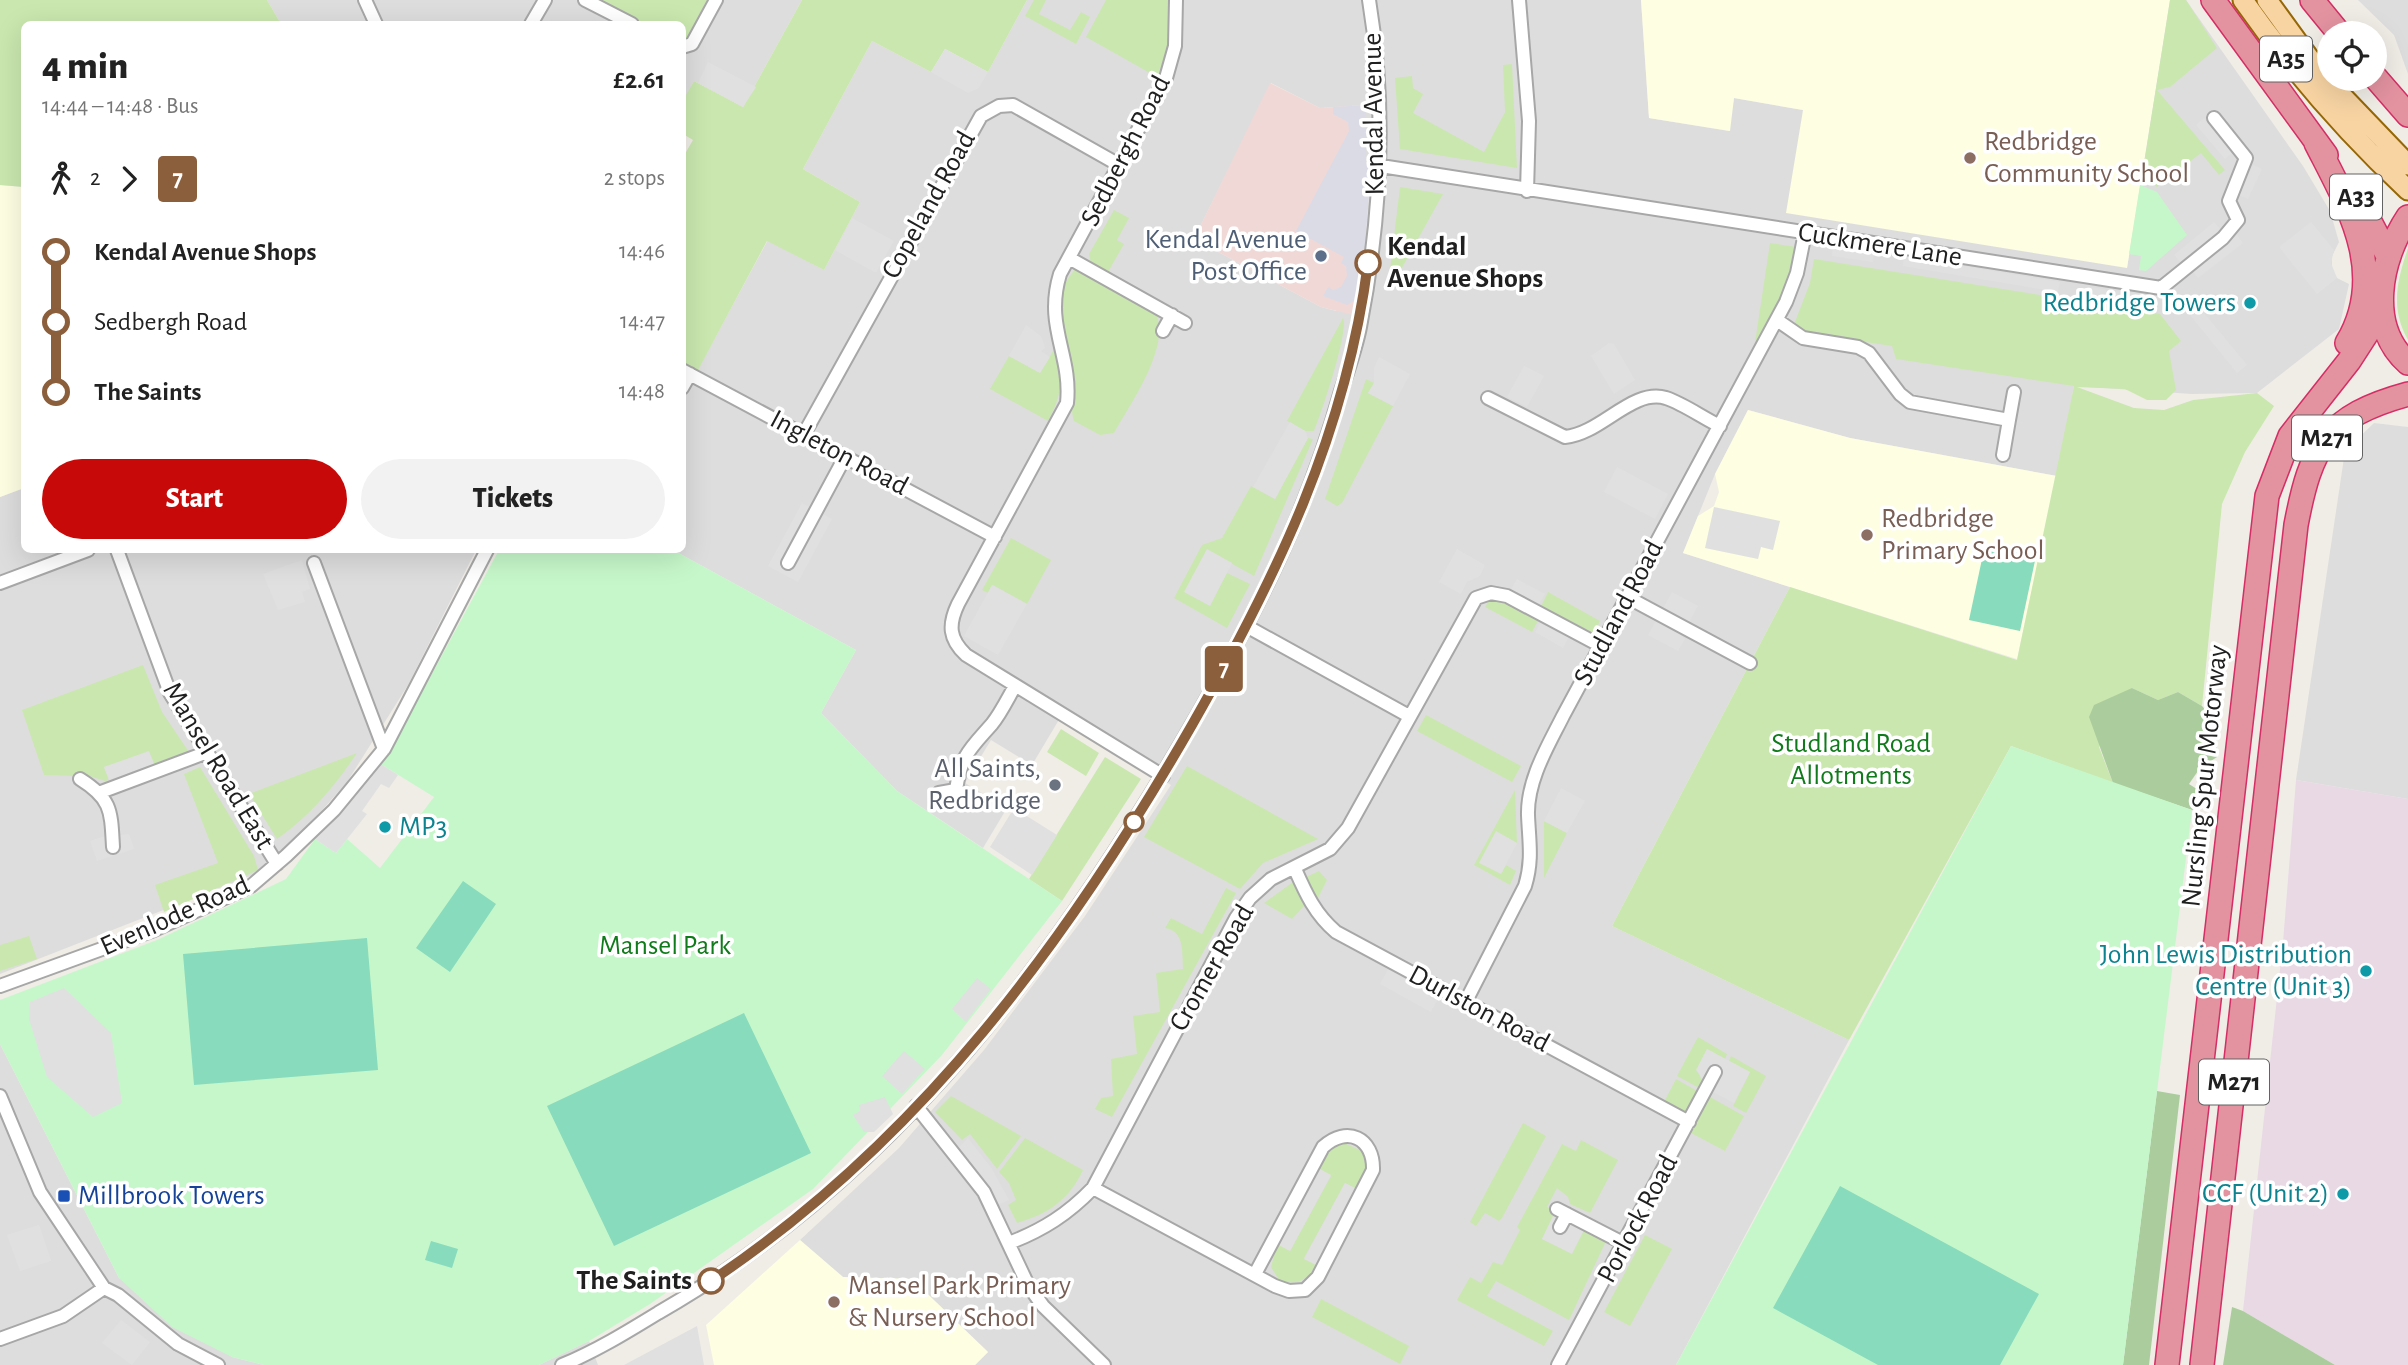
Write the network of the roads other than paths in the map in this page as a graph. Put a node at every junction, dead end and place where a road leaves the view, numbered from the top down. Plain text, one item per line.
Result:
1 (365, 0) edge
2 (545, 0) edge
3 (585, 0) edge
4 (716, 0) edge
5 (1176, 0) edge
6 (1370, 0) edge
7 (1519, 0) edge
8 (2213, 0) edge
9 (2243, 0) edge
10 (2267, 0) edge
11 (2312, 0) edge
12 (375, 21) edge
13 (533, 21) edge
14 (626, 21) edge
15 (2329, 21) edge
16 (686, 46) edge
17 (2387, 91) edge
18 (2340, 109) junction
19 (2408, 115) edge
20 (2214, 118) dead end
21 (2316, 143) junction
22 (2408, 165) edge
23 (1121, 166) junction
24 (1381, 166) junction
25 (2408, 190) edge
26 (1527, 191) junction
27 (2408, 217) edge
28 (1805, 233) junction
29 (2388, 256) junction
30 (1069, 258) junction
31 (2382, 310) junction
32 (1172, 315) junction
33 (1777, 320) junction
34 (1185, 323) dead end
35 (1163, 331) dead end
36 (2408, 363) edge
37 (686, 372) edge
38 (2014, 392) dead end
39 (2408, 394) edge
40 (1488, 398) dead end
41 (2009, 420) junction
42 (1720, 426) junction
43 (804, 435) junction
44 (2290, 436) junction
45 (2003, 455) dead end
46 (845, 457) junction
47 (995, 537) junction
48 (80, 553) edge
49 (118, 553) edge
50 (485, 553) edge
51 (314, 563) dead end
52 (788, 563) dead end
53 (0, 583) edge
54 (1627, 597) junction
55 (1248, 626) junction
56 (1601, 646) junction
57 (1750, 663) dead end
58 (1015, 686) junction
59 (1409, 716) junction
60 (384, 749) junction
61 (205, 753) junction
62 (1163, 776) junction
63 (80, 779) dead end
64 (956, 790) junction
65 (101, 792) junction
66 (939, 793) dead end
67 (971, 798) dead end
68 (113, 847) dead end
69 (277, 864) junction
70 (1296, 869) junction
71 (0, 986) edge
72 (1466, 1001) junction
73 (1715, 1072) dead end
74 (0, 1096) edge
75 (916, 1106) junction
76 (1689, 1122) junction
77 (1093, 1188) junction
78 (1560, 1227) dead end
79 (1009, 1243) junction
80 (1625, 1244) junction
81 (1255, 1274) junction
82 (104, 1288) junction
83 (0, 1339) edge
84 (583, 1361) edge
85 (1094, 1362) edge
86 (218, 1365) edge
87 (562, 1365) edge
88 (1558, 1365) edge
89 (2167, 1365) edge
90 (2202, 1365) edge

1 - 12 street
2 - 13 street
3 - 14 street
4 - 16 street
5 - 23 street, Sedbergh Road
6 - 24 street, Kendal Avenue
7 - 26 street
8 - 21 highway, A33
9 - 18 main road, A35
10 - 18 main road, A35
11 - 15 highway
17 - 19 highway
18 - 22 main road, A35
18 - 25 main road, A35
20 - 28 street, Cuckmere Lane
21 - 29 highway, A33
21 - 44 highway, M271
23 - 30 street, Sedbergh Road
23 - 43 street, Copeland Road
24 - 26 street, Cuckmere Lane
24 - 55 street, Kendal Avenue
26 - 28 street, Cuckmere Lane
27 - 29 highway
28 - 33 street, Studland Road
29 - 31 highway
30 - 32 street, Sedbergh Road
30 - 47 street, Sedbergh Road
31 - 36 highway
31 - 44 highway, Nursling Spur Motorway / M271
32 - 34 street, Sedbergh Road
32 - 35 street
33 - 41 street
33 - 42 street, Studland Road
37 - 43 street, Ingleton Road
38 - 41 street
39 - 90 highway, M271
40 - 42 street
41 - 45 street
42 - 54 street, Studland Road
43 - 46 street, Ingleton Road
44 - 89 highway, Nursling Spur Motorway / M271
46 - 47 street, Ingleton Road
46 - 52 street
47 - 58 street, Sedbergh Road
48 - 53 street
49 - 61 street, Mansel Road East
50 - 60 street, Evenlode Road
51 - 60 street
54 - 56 street, Studland Road
54 - 57 street
55 - 59 street
55 - 62 street, Kendal Avenue
56 - 59 street, Cromer Road
56 - 72 street, Studland Road
58 - 62 street, Sedbergh Road
58 - 64 street
59 - 70 street, Cromer Road
60 - 69 street, Evenlode Road
61 - 65 street
61 - 69 street, Mansel Road East
62 - 75 street, Kendal Avenue
63 - 65 street
64 - 66 street
64 - 67 street
65 - 68 street
69 - 71 street, Evenlode Road
70 - 72 street, Durlston Road
70 - 77 street, Cromer Road
72 - 76 street, Durlston Road
73 - 76 street, Porlock Road
74 - 82 street
75 - 79 street
75 - 84 street, Kendal Avenue
76 - 80 street, Porlock Road
77 - 79 street, Cromer Road
77 - 81 street
78 - 80 street
79 - 85 street
80 - 88 street, Porlock Road
81 - 81 street
82 - 83 street
82 - 86 street
84 - 87 street, Kendal Avenue

